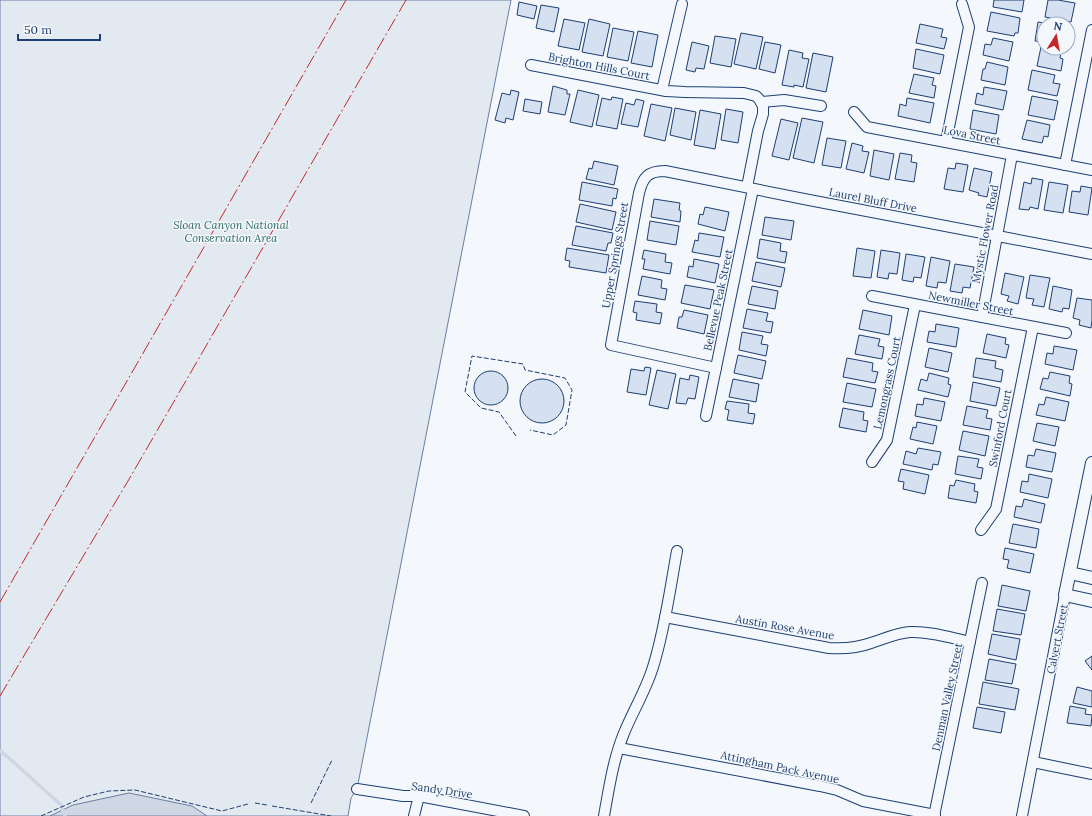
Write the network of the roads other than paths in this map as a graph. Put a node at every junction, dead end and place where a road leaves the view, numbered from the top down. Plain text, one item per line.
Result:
1 (682, 4) dead end
2 (962, 4) dead end
3 (1092, 30) edge
4 (531, 65) dead end
5 (662, 90) junction
6 (761, 102) junction
7 (821, 106) dead end
8 (854, 112) dead end
9 (946, 142) junction
10 (1012, 155) junction
11 (1065, 165) junction
12 (1092, 170) edge
13 (650, 173) joint
14 (750, 188) junction
15 (997, 236) junction
16 (1092, 254) edge
17 (872, 296) dead end
18 (915, 305) junction
19 (982, 317) junction
20 (1033, 327) junction
21 (1066, 333) dead end
22 (716, 368) junction
23 (706, 416) dead end
24 (872, 462) dead end
25 (1092, 463) edge
26 (981, 530) dead end
27 (677, 551) dead end
28 (1070, 573) junction
29 (1092, 578) edge
30 (982, 583) dead end
31 (1065, 595) junction
32 (1092, 601) edge
33 (665, 617) junction
34 (970, 642) junction
35 (618, 748) junction
36 (1033, 762) junction
37 (1092, 774) edge
38 (357, 788) dead end
39 (418, 796) junction
40 (935, 815) edge
41 (414, 816) edge
42 (524, 816) edge
43 (604, 816) edge
44 (1022, 816) edge

1 - 5 street
2 - 9 street
3 - 11 street
4 - 5 street, Brighton Hills Court
5 - 6 street, Brighton Hills Court
6 - 7 street
6 - 14 street, Bellevue Peak Street
8 - 9 street, Lova Street
9 - 10 street, Lova Street
10 - 11 street, Lova Street
10 - 15 street, Mystic Flower Road
11 - 12 street, Lova Street
13 - 14 street, Laurel Bluff Drive
13 - 22 street, Upper Springs Street
14 - 15 street, Laurel Bluff Drive
14 - 22 street, Bellevue Peak Street
15 - 16 street, Laurel Bluff Drive
15 - 19 street, Mystic Flower Road
17 - 18 street, Newmiller Street
18 - 19 street, Newmiller Street
18 - 24 street, Lemongrass Court
19 - 20 street, Newmiller Street
20 - 21 street, Newmiller Street
20 - 26 street, Swinford Court
22 - 23 street, Bellevue Peak Street
25 - 28 street, Calvert Street
27 - 33 street
28 - 29 street
28 - 31 street, Calvert Street
30 - 34 street, Denman Valley Street
31 - 32 street
31 - 36 street, Calvert Street
33 - 34 street, Austin Rose Avenue
33 - 35 street
34 - 40 street, Denman Valley Street
35 - 40 street, Attingham Pack Avenue
35 - 43 street
36 - 37 street
36 - 44 street, Calvert Street
38 - 39 street, Sandy Drive
39 - 41 street
39 - 42 street, Sandy Drive

